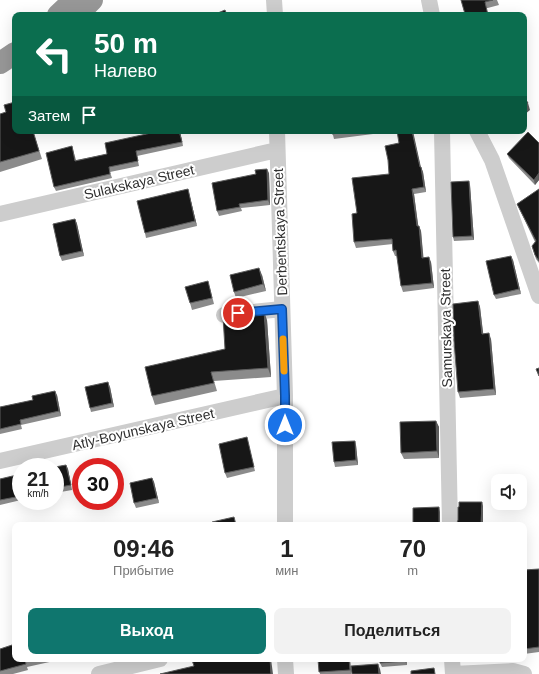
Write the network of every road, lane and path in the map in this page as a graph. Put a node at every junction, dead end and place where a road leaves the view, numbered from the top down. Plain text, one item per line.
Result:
1 (74, 0) edge
2 (92, 0) edge
3 (274, 0) edge
4 (429, 0) edge
5 (61, 12) edge
6 (79, 12) edge
7 (275, 12) edge
8 (431, 12) edge
9 (12, 55) edge
10 (0, 63) edge
11 (12, 71) edge
12 (0, 77) edge
13 (277, 134) edge
14 (442, 134) edge
15 (479, 134) edge
16 (277, 150) junction
17 (0, 214) edge
18 (539, 296) edge
19 (282, 309) junction
20 (224, 315) edge
21 (285, 396) junction
22 (0, 461) edge
23 (285, 522) edge
24 (450, 522) edge
25 (148, 662) edge
26 (285, 662) edge
27 (452, 662) edge
28 (99, 674) edge
29 (286, 674) edge
30 (452, 674) edge
31 (524, 674) edge

1 - 5 highway
2 - 6 highway
3 - 7 street
4 - 8 street
9 - 10 highway
11 - 12 highway
13 - 16 street, Derbentskaya Street
14 - 24 street, Samurskaya Street
15 - 18 street
16 - 17 street, Sulakskaya Street
16 - 19 street, Derbentskaya Street
19 - 20 street
19 - 21 street, Derbentskaya Street
21 - 22 street, Atly-Boyunskaya Street
21 - 23 street, Derbentskaya Street
25 - 28 street
26 - 29 street
27 - 30 street
30 - 31 street

